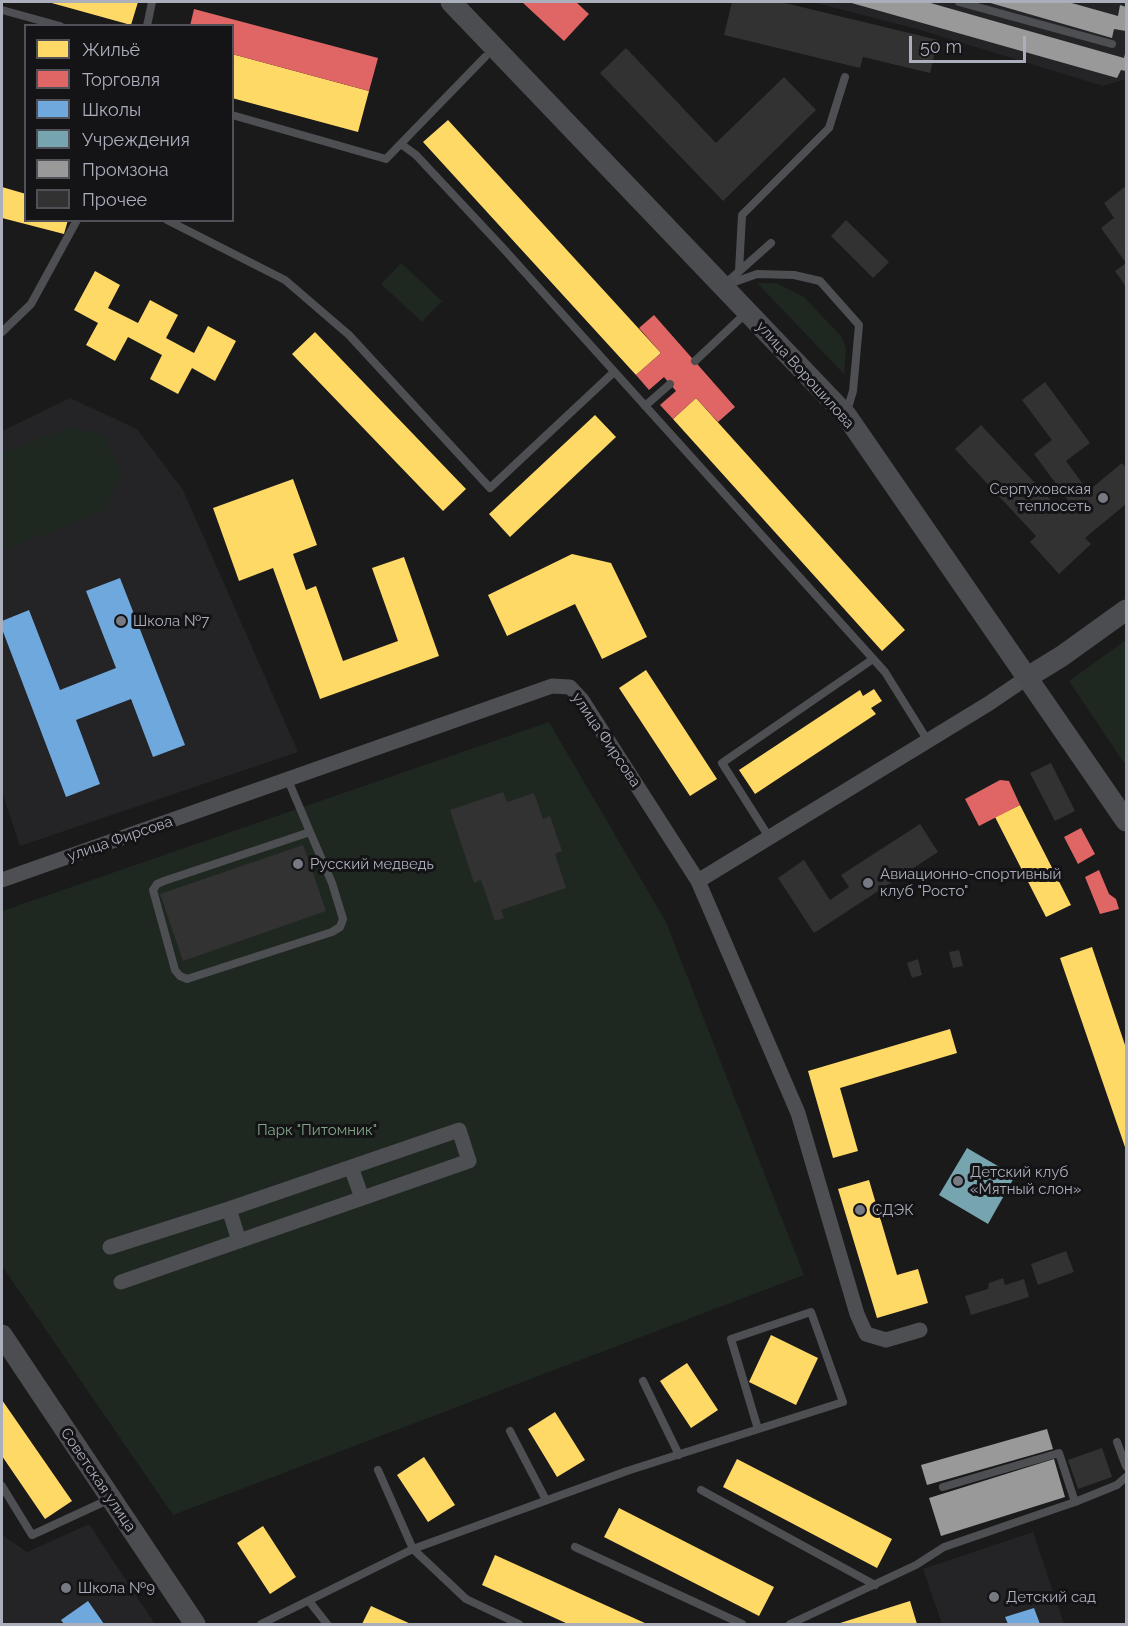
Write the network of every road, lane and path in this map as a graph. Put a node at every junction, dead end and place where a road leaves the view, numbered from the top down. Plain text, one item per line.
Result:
1 (152, 2) edge
2 (451, 2) edge
3 (959, 2) edge
4 (2, 10) edge
5 (53, 24) edge
6 (147, 24) edge
7 (1112, 44) dead end
8 (485, 57) dead end
9 (845, 77) dead end
10 (234, 116) edge
11 (401, 144) junction
12 (76, 222) edge
13 (170, 222) edge
14 (771, 243) dead end
15 (739, 271) junction
16 (722, 286) junction
17 (748, 312) junction
18 (2, 332) edge
19 (695, 361) dead end
20 (614, 372) junction
21 (670, 384) dead end
22 (645, 406) junction
23 (846, 415) junction
24 (1126, 610) edge
25 (873, 659) junction
26 (1028, 677) junction
27 (928, 741) junction
28 (288, 780) junction
29 (1126, 821) edge
30 (310, 832) junction
31 (769, 837) junction
32 (2, 880) edge
33 (699, 881) junction
34 (351, 1167) junction
35 (362, 1198) junction
36 (229, 1209) junction
37 (239, 1241) junction
38 (110, 1247) dead end
39 (121, 1282) dead end
40 (920, 1330) dead end
41 (2, 1335) edge
42 (643, 1381) dead end
43 (758, 1429) junction
44 (510, 1431) dead end
45 (1117, 1442) dead end
46 (679, 1455) junction
47 (1126, 1466) edge
48 (378, 1470) dead end
49 (1126, 1477) edge
50 (2, 1487) edge
51 (943, 1487) dead end
52 (701, 1490) dead end
53 (111, 1499) junction
54 (546, 1500) junction
55 (1075, 1502) junction
56 (576, 1547) dead end
57 (413, 1549) junction
58 (874, 1585) junction
59 (309, 1600) junction
60 (195, 1624) edge
61 (261, 1624) edge
62 (327, 1624) edge
63 (519, 1624) edge
64 (742, 1624) edge
65 (790, 1624) edge

1 - 6 lane
2 - 16 main road, улица Ворошилова
3 - 7 lane
4 - 5 lane
8 - 11 lane
9 - 15 lane
10 - 11 lane
11 - 20 lane
12 - 18 lane
13 - 20 lane
14 - 15 lane
15 - 16 lane
16 - 17 main road, улица Ворошилова
16 - 23 lane
17 - 19 lane
17 - 23 main road, улица Ворошилова
20 - 22 lane
21 - 22 lane
22 - 25 lane
23 - 26 main road, улица Ворошилова
24 - 26 main road
25 - 27 lane
25 - 31 lane
26 - 27 street
26 - 29 main road, улица Ворошилова
27 - 31 street
28 - 30 lane
28 - 32 street, улица Фирсова
28 - 33 street, улица Фирсова
30 - 30 lane
31 - 33 street
33 - 40 street
34 - 35 street
34 - 35 street
34 - 36 street
35 - 37 street
36 - 37 street
36 - 38 street
37 - 39 street
41 - 53 main road, Советская улица
42 - 46 lane
43 - 43 lane
43 - 46 lane
44 - 54 lane
45 - 47 lane
46 - 54 lane
48 - 57 lane
49 - 55 lane
50 - 53 lane
51 - 55 lane
52 - 58 lane
53 - 60 main road, Советская улица
54 - 57 lane
55 - 58 lane
56 - 64 lane
57 - 59 lane
57 - 63 lane
58 - 65 lane
59 - 61 lane
59 - 62 lane

